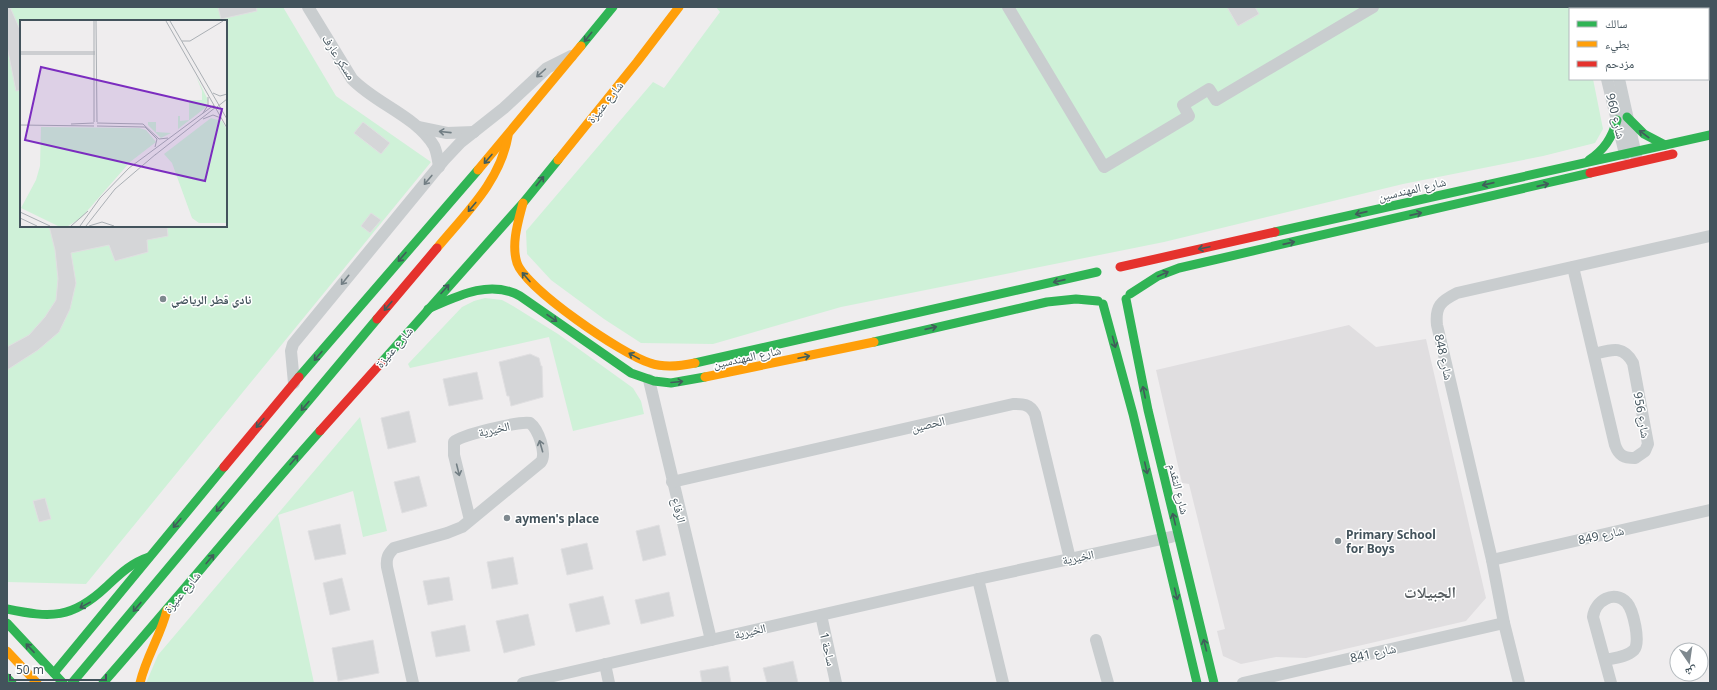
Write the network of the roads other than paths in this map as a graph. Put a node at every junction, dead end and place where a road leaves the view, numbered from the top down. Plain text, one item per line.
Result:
1 (308, 7) edge
2 (613, 7) edge
3 (679, 7) edge
4 (1008, 7) edge
5 (1373, 7) edge
6 (575, 54) junction
7 (1607, 80) edge
8 (1618, 80) edge
9 (1622, 118) junction
10 (418, 127) junction
11 (474, 132) junction
12 (1710, 135) edge
13 (508, 136) junction
14 (1665, 145) junction
15 (1680, 153) dead end
16 (1633, 156) junction
17 (1581, 163) junction
18 (439, 167) junction
19 (523, 203) junction
20 (1710, 236) edge
21 (1114, 266) junction
22 (1573, 267) junction
23 (1097, 272) junction
24 (1128, 297) junction
25 (1100, 302) junction
26 (427, 309) junction
27 (1594, 354) junction
28 (649, 380) junction
29 (294, 383) junction
30 (672, 482) junction
31 (1710, 510) edge
32 (470, 520) junction
33 (1178, 536) junction
34 (1163, 540) junction
35 (149, 557) junction
36 (1070, 559) junction
37 (1492, 560) junction
38 (978, 579) junction
39 (7, 609) edge
40 (167, 610) junction
41 (820, 615) junction
42 (7, 623) edge
43 (1504, 623) junction
44 (711, 640) junction
45 (1096, 640) dead end
46 (7, 651) edge
47 (1605, 660) junction
48 (605, 664) junction
49 (7, 678) edge
50 (53, 678) edge
51 (12, 683) edge
52 (37, 683) edge
53 (63, 683) edge
54 (72, 683) edge
55 (103, 683) edge
56 (140, 683) edge
57 (413, 683) edge
58 (523, 683) edge
59 (609, 683) edge
60 (836, 683) edge
61 (1003, 683) edge
62 (1108, 683) edge
63 (1197, 683) edge
64 (1214, 683) edge
65 (1243, 683) edge
66 (1519, 683) edge
67 (1610, 683) edge

1 - 10 street, مسكر عارف
2 -> 6 main road
19 -> 3 main road, شارع عنيزة
4 - 5 street
6 -> 11 street
6 - 13 main road
7 - 9 street, شارع 960
8 - 9 street, شارع 960
14 -> 9 main road
9 - 16 street, شارع 960
9 - 17 main road
11 -> 10 street, مسكر عارف
10 - 18 street, مسكر عارف
11 - 18 street
12 - 14 main road, شارع المهندسين
13 -> 29 main road
13 -> 54 main road
14 - 16 main road, شارع المهندسين
15 - 16 main road, شارع المهندسين
16 - 17 main road, شارع المهندسين
24 -> 16 main road, شارع المهندسين
17 -> 21 main road, شارع المهندسين
18 -> 29 street
23 -> 19 main road, شارع المهندسين
26 -> 19 main road, شارع عنيزة
20 - 22 street, شارع 848
21 - 23 main road
21 - 24 main road
22 - 27 street, شارع 956
22 - 37 street, شارع 848
23 - 25 main road
24 - 25 main road
33 -> 24 main road, شارع التقدم
28 -> 25 main road, شارع المهندسين
25 -> 34 main road
26 -> 28 main road, شارع المهندسين
40 -> 26 main road, شارع عنيزة
27 - 27 street, شارع 956
28 - 30 street, الرفاع
29 -> 35 main road
30 - 36 street, الحصين
30 - 44 street, الرفاع
31 - 37 street, شارع 849
32 -> 32 street, الخيرية
32 - 57 street, الخيرية
33 - 34 street, الخيرية
64 -> 33 main road, شارع التقدم
34 - 36 street, الخيرية
34 -> 63 main road
35 -> 39 main road
35 - 50 main road
36 - 38 street, الخيرية
37 - 43 street, شارع 848
38 - 41 street, الخيرية
38 - 61 street
40 - 55 main road, شارع عنيزة
40 - 56 main road
41 - 44 street, الخيرية
41 - 60 street, ساحة 1
50 -> 42 main road
43 - 65 street, شارع 841
43 - 66 street, شارع 848
44 - 48 street, الخيرية
45 - 62 street
46 - 52 main road
47 - 47 street
47 - 67 street
48 - 58 street, الخيرية
48 - 59 street
49 - 51 main road
50 - 53 main road

